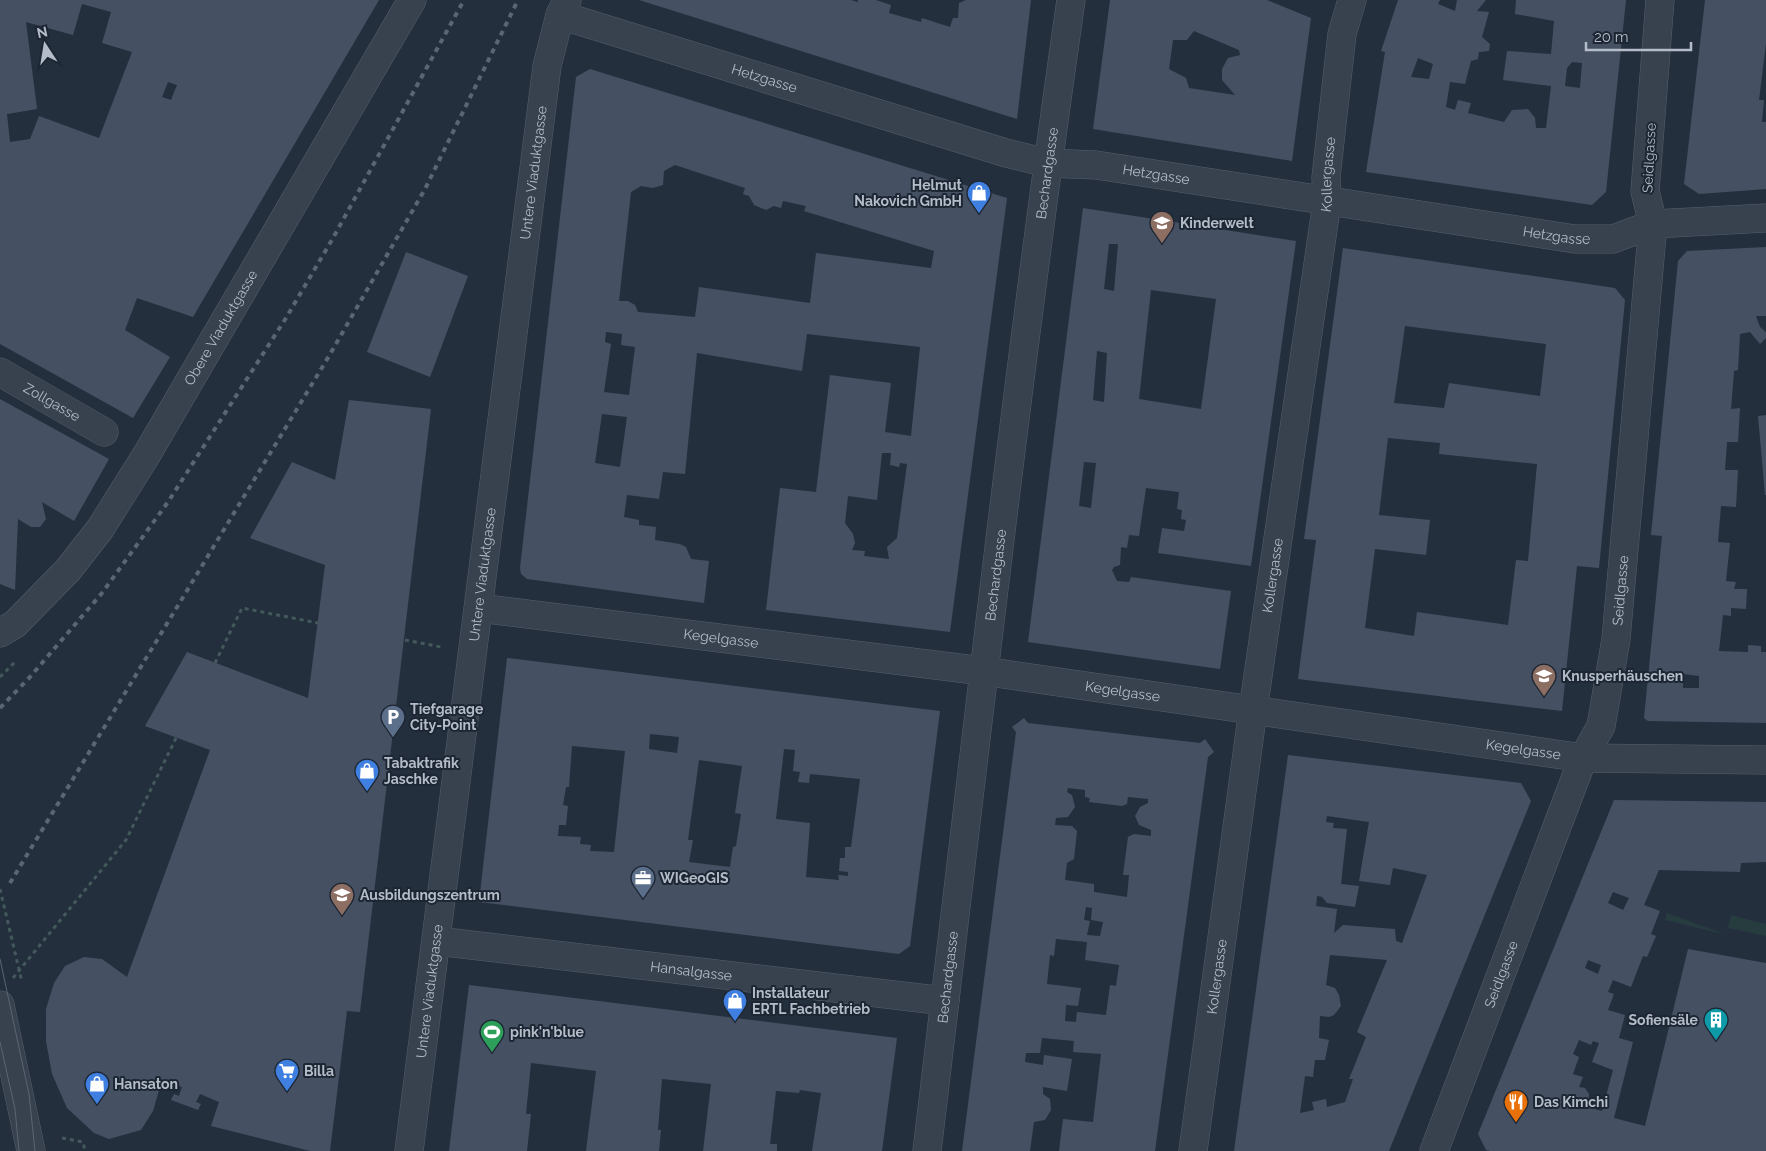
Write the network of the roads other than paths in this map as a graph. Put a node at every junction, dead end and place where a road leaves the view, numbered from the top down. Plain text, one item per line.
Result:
1 (412, 0) edge
2 (1071, 0) edge
3 (1352, 0) edge
4 (1660, 0) edge
5 (564, 8) edge
6 (1048, 164) junction
7 (1327, 202) junction
8 (1766, 218) edge
9 (1653, 224) junction
10 (0, 372) edge
11 (104, 432) dead end
12 (478, 608) junction
13 (0, 633) edge
14 (983, 671) junction
15 (1253, 710) junction
16 (1584, 758) junction
17 (1766, 760) edge
18 (437, 941) junction
19 (5, 993) edge
20 (945, 1001) junction
21 (31, 1151) edge
22 (409, 1151) edge
23 (927, 1151) edge
24 (1193, 1151) edge
25 (1434, 1151) edge

1 - 13 street, Obere Viaduktgasse
2 - 6 street, Bechardgasse
3 - 7 street, Kollergasse
4 - 9 street, Seidlgasse
5 - 6 street, Hetzgasse
5 - 12 street, Untere Viaduktgasse
6 - 7 street, Hetzgasse
6 - 14 street, Bechardgasse
7 - 9 street, Hetzgasse
7 - 15 street, Kollergasse
8 - 9 street, Hetzgasse
9 - 16 street, Seidlgasse
10 - 11 street, Zollgasse
12 - 14 street, Kegelgasse
12 - 18 street, Untere Viaduktgasse
14 - 15 street, Kegelgasse
14 - 20 street, Bechardgasse
15 - 16 street, Kegelgasse
15 - 24 street, Kollergasse
16 - 17 street, Kegelgasse
16 - 25 street, Seidlgasse
18 - 20 street, Hansalgasse
18 - 22 street, Untere Viaduktgasse
19 - 21 street
20 - 23 street, Bechardgasse

